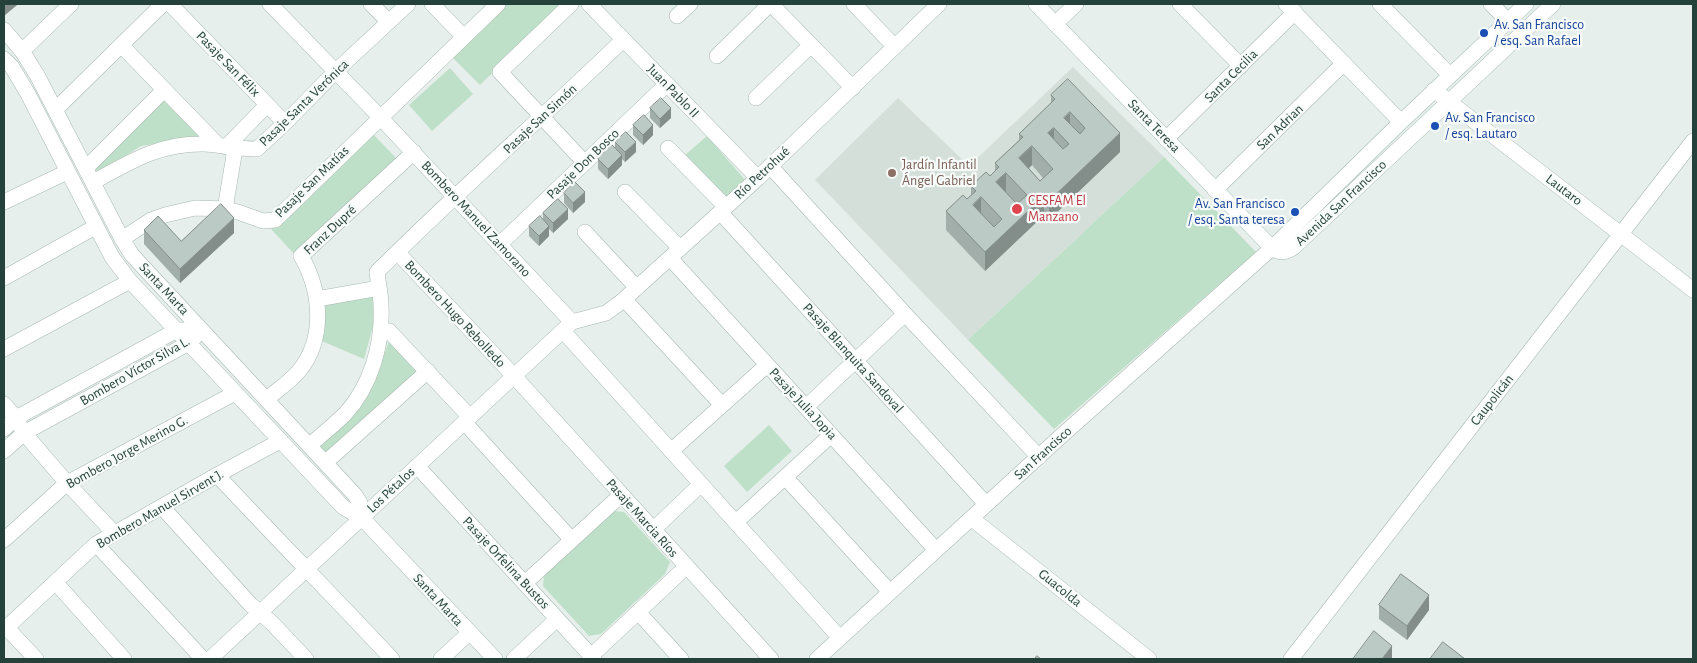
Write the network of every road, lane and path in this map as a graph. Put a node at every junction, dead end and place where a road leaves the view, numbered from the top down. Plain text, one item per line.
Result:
1 (71, 4) edge
2 (163, 4) edge
3 (170, 4) edge
4 (270, 4) edge
5 (372, 4) edge
6 (408, 4) edge
7 (432, 4) edge
8 (498, 4) edge
9 (571, 4) edge
10 (589, 4) edge
11 (690, 4) edge
12 (770, 4) edge
13 (854, 4) edge
14 (938, 4) edge
15 (1036, 4) edge
16 (1076, 4) edge
17 (1180, 4) edge
18 (1380, 4) edge
19 (1491, 4) edge
20 (1526, 4) edge
21 (1553, 4) edge
22 (1290, 8) edge
23 (677, 16) dead end
24 (1508, 21) junction
25 (389, 22) junction
26 (1055, 24) junction
27 (4, 30) edge
28 (464, 36) junction
29 (623, 40) junction
30 (121, 45) junction
31 (811, 45) junction
32 (895, 47) junction
33 (22, 51) junction
34 (717, 56) dead end
35 (4, 59) edge
36 (1344, 63) junction
37 (1241, 66) junction
38 (336, 71) junction
39 (1450, 75) junction
40 (667, 84) junction
41 (853, 88) junction
42 (164, 90) junction
43 (1434, 90) junction
44 (756, 98) dead end
45 (1449, 102) junction
46 (267, 105) junction
47 (55, 110) junction
48 (380, 116) junction
49 (542, 117) junction
50 (1401, 122) junction
51 (285, 123) junction
52 (1166, 139) junction
53 (1693, 141) edge
54 (227, 147) junction
55 (668, 148) dead end
56 (414, 152) junction
57 (585, 162) junction
58 (770, 166) junction
59 (86, 168) junction
60 (67, 172) junction
61 (758, 178) junction
62 (93, 182) junction
63 (1215, 190) junction
64 (625, 192) dead end
65 (455, 196) junction
66 (5, 199) edge
67 (225, 209) junction
68 (723, 210) junction
69 (95, 227) junction
70 (585, 232) dead end
71 (1622, 234) junction
72 (122, 239) junction
73 (500, 244) junction
74 (1272, 248) junction
75 (397, 252) junction
76 (675, 253) junction
77 (4, 278) edge
78 (130, 280) junction
79 (379, 288) junction
80 (637, 288) junction
81 (1693, 290) edge
82 (317, 299) junction
83 (624, 299) junction
84 (905, 314) junction
85 (567, 326) junction
86 (177, 330) junction
87 (202, 330) junction
88 (381, 330) junction
89 (189, 343) junction
90 (4, 349) edge
91 (855, 361) junction
92 (767, 365) junction
93 (428, 371) junction
94 (514, 376) junction
95 (235, 393) junction
96 (267, 399) junction
97 (4, 404) edge
98 (722, 405) junction
99 (806, 407) junction
100 (16, 418) junction
101 (467, 419) junction
102 (4, 429) edge
103 (24, 433) junction
104 (831, 434) junction
105 (280, 441) junction
106 (310, 445) junction
107 (4, 450) edge
108 (671, 451) junction
109 (1039, 457) junction
110 (326, 462) junction
111 (417, 466) junction
112 (217, 475) junction
113 (785, 477) junction
114 (67, 483) junction
115 (701, 484) junction
116 (621, 495) junction
117 (986, 504) junction
118 (162, 506) junction
119 (362, 518) junction
120 (971, 518) junction
121 (736, 522) junction
122 (653, 530) junction
123 (114, 533) junction
124 (4, 540) edge
125 (572, 540) junction
126 (96, 544) junction
127 (936, 550) junction
128 (686, 567) junction
129 (307, 570) junction
130 (56, 583) junction
131 (524, 583) junction
132 (890, 592) junction
133 (638, 612) junction
134 (260, 613) junction
135 (557, 619) junction
136 (5, 628) edge
137 (469, 633) junction
138 (840, 638) junction
139 (593, 657) edge
140 (36, 659) edge
141 (124, 659) edge
142 (211, 659) edge
143 (306, 659) edge
144 (392, 659) edge
145 (441, 659) edge
146 (494, 659) edge
147 (514, 659) edge
148 (681, 659) edge
149 (770, 659) edge
150 (816, 659) edge
151 (1149, 659) edge
152 (1291, 659) edge

1 - 33 street
2 - 30 street
3 - 46 street, Pasaje San Félix
4 - 38 street, Bombero Manuel Zamorano
5 - 25 street
6 - 25 street, Pasaje Santa Verónica
7 - 28 street
8 - 28 street
9 - 49 street
10 - 29 street, Juan Pablo II
11 - 23 street
12 - 31 street
12 - 34 street
13 - 32 street
14 - 32 street, Río Petrohué
15 - 26 street, Santa Teresa
16 - 26 street
17 - 37 street
18 - 39 street
19 - 24 street
20 - 24 street, Avenida San Francisco
21 - 45 street, Avenida San Francisco
22 - 36 street
22 - 37 street, Santa Cecilia
24 - 39 street, Avenida San Francisco
25 - 38 street, Pasaje Santa Verónica
26 - 52 street, Santa Teresa
27 - 33 street, Santa Marta
28 - 48 street
29 - 40 street, Juan Pablo II
29 - 49 street, Pasaje San Simón
30 - 42 street
30 - 47 street
31 - 41 street
31 - 44 street
32 - 41 street, Río Petrohué
33 - 47 street, Santa Marta
35 - 60 street, Santa Marta
36 - 50 street
36 - 63 street, San Adrian
37 - 52 street, Santa Cecilia
38 - 48 street, Bombero Manuel Zamorano
38 - 51 street, Pasaje Santa Verónica
39 - 43 street, Avenida San Francisco
40 - 57 street, Pasaje Don Bosco
40 - 61 street, Juan Pablo II
41 - 58 street, Río Petrohué
42 - 54 street
42 - 59 street
43 - 45 street, Lautaro
43 - 50 street, Avenida San Francisco
45 - 71 street, Lautaro
45 - 74 street, Avenida San Francisco
46 - 51 street, Pasaje San Félix
46 - 54 street
47 - 59 street, Santa Marta
48 - 56 street, Bombero Manuel Zamorano
48 - 67 street, Pasaje San Matías
49 - 57 street
49 - 65 street, Pasaje San Simón
50 - 74 street, Avenida San Francisco
51 - 54 street, Pasaje Santa Verónica
52 - 63 street, Santa Teresa
53 - 71 street, Caupolicán
54 - 62 street, Pasaje Santa Verónica
54 - 67 street
55 - 68 street, Pasaje Blanquita Sandoval
56 - 65 street, Bombero Manuel Zamorano
56 - 82 street, Franz Dupré
57 - 73 street, Pasaje Don Bosco
58 - 61 street, Río Petrohué
58 - 84 street
59 - 62 street, Santa Marta
60 - 66 street
60 - 69 street, Santa Marta
61 - 68 street, Río Petrohué
62 - 72 street, Santa Marta
63 - 74 street, Santa Teresa
64 - 76 street, Pasaje Julia Jopia
65 - 73 street, Bombero Manuel Zamorano
65 - 75 street, Pasaje San Simón
67 - 72 street, Pasaje San Matías
68 - 76 street, Río Petrohué
68 - 91 street, Pasaje Blanquita Sandoval
69 - 77 street
69 - 78 street, Santa Marta
70 - 80 street
71 - 81 street, Lautaro
71 - 152 street, Caupolicán
72 - 87 street, Santa Marta
73 - 85 street, Bombero Manuel Zamorano
74 - 109 street, San Francisco
75 - 79 street, Pasaje San Simón
75 - 94 street, Bombero Hugo Rebolledo
76 - 80 street, Río Petrohué
76 - 92 street, Pasaje Julia Jopia
78 - 86 street, Santa Marta
78 - 90 street
79 - 82 street
79 - 88 street
80 - 83 street, Río Petrohué
82 - 96 street, Franz Dupré
83 - 85 street, Río Petrohué
83 - 98 street
84 - 91 street
84 - 109 street
85 - 94 street, Los Pétalos
85 - 108 street, Bombero Manuel Zamorano
86 - 87 street, Bombero Víctor Silva L.
86 - 89 street, Santa Marta
86 - 100 street, Bombero Víctor Silva L.
87 - 89 street, Bombero Víctor Silva L.
87 - 96 street, Santa Marta
88 - 93 street
88 - 106 street
89 - 95 street, Santa Marta
89 - 103 street, Bombero Víctor Silva L.
91 - 99 street
91 - 117 street, Pasaje Blanquita Sandoval
92 - 98 street
92 - 99 street, Pasaje Julia Jopia
93 - 101 street
93 - 110 street
94 - 101 street, Los Pétalos
94 - 116 street, Pasaje Marcia Ríos
95 - 105 street, Santa Marta
95 - 114 street, Bombero Jorge Merino G.
96 - 106 street, Santa Marta
97 - 100 street
98 - 108 street
99 - 104 street, Pasaje Julia Jopia
100 - 102 street, Bombero Víctor Silva L.
100 - 103 street
101 - 111 street, Los Pétalos
101 - 125 street
103 - 107 street, Bombero Víctor Silva L.
103 - 114 street
104 - 113 street
104 - 127 street, Pasaje Julia Jopia
105 - 112 street, Bombero Manuel Sirvent J.
105 - 119 street, Santa Marta
106 - 110 street, Santa Marta
108 - 115 street, Bombero Manuel Zamorano
109 - 117 street, San Francisco
110 - 119 street, Santa Marta
111 - 119 street, Los Pétalos
111 - 131 street, Pasaje Orfelina Bustos
112 - 118 street, Bombero Manuel Sirvent J.
112 - 129 street
113 - 121 street
113 - 132 street
114 - 123 street
114 - 124 street, Bombero Jorge Merino G.
115 - 121 street, Bombero Manuel Zamorano
115 - 122 street
116 - 122 street, Pasaje Marcia Ríos
116 - 125 street
117 - 120 street, San Francisco
118 - 123 street, Bombero Manuel Sirvent J.
118 - 134 street
119 - 129 street, Los Pétalos
119 - 137 street, Santa Marta
120 - 127 street, San Francisco
120 - 151 street, Guacolda
121 - 138 street, Bombero Manuel Zamorano
122 - 128 street, Pasaje Marcia Ríos
123 - 126 street, Bombero Manuel Sirvent J.
125 - 131 street
126 - 130 street, Bombero Manuel Sirvent J.
126 - 142 street
127 - 132 street, San Francisco
128 - 133 street
128 - 149 street, Pasaje Marcia Ríos
129 - 134 street, Los Pétalos
129 - 144 street
130 - 136 street, Bombero Manuel Sirvent J.
130 - 141 street
131 - 135 street, Pasaje Orfelina Bustos
132 - 138 street, San Francisco
133 - 139 street
133 - 148 street
134 - 142 street, Los Pétalos
134 - 143 street
135 - 139 street, Pasaje Orfelina Bustos
135 - 147 street
136 - 140 street
137 - 145 street
137 - 146 street, Santa Marta
138 - 150 street, San Francisco

